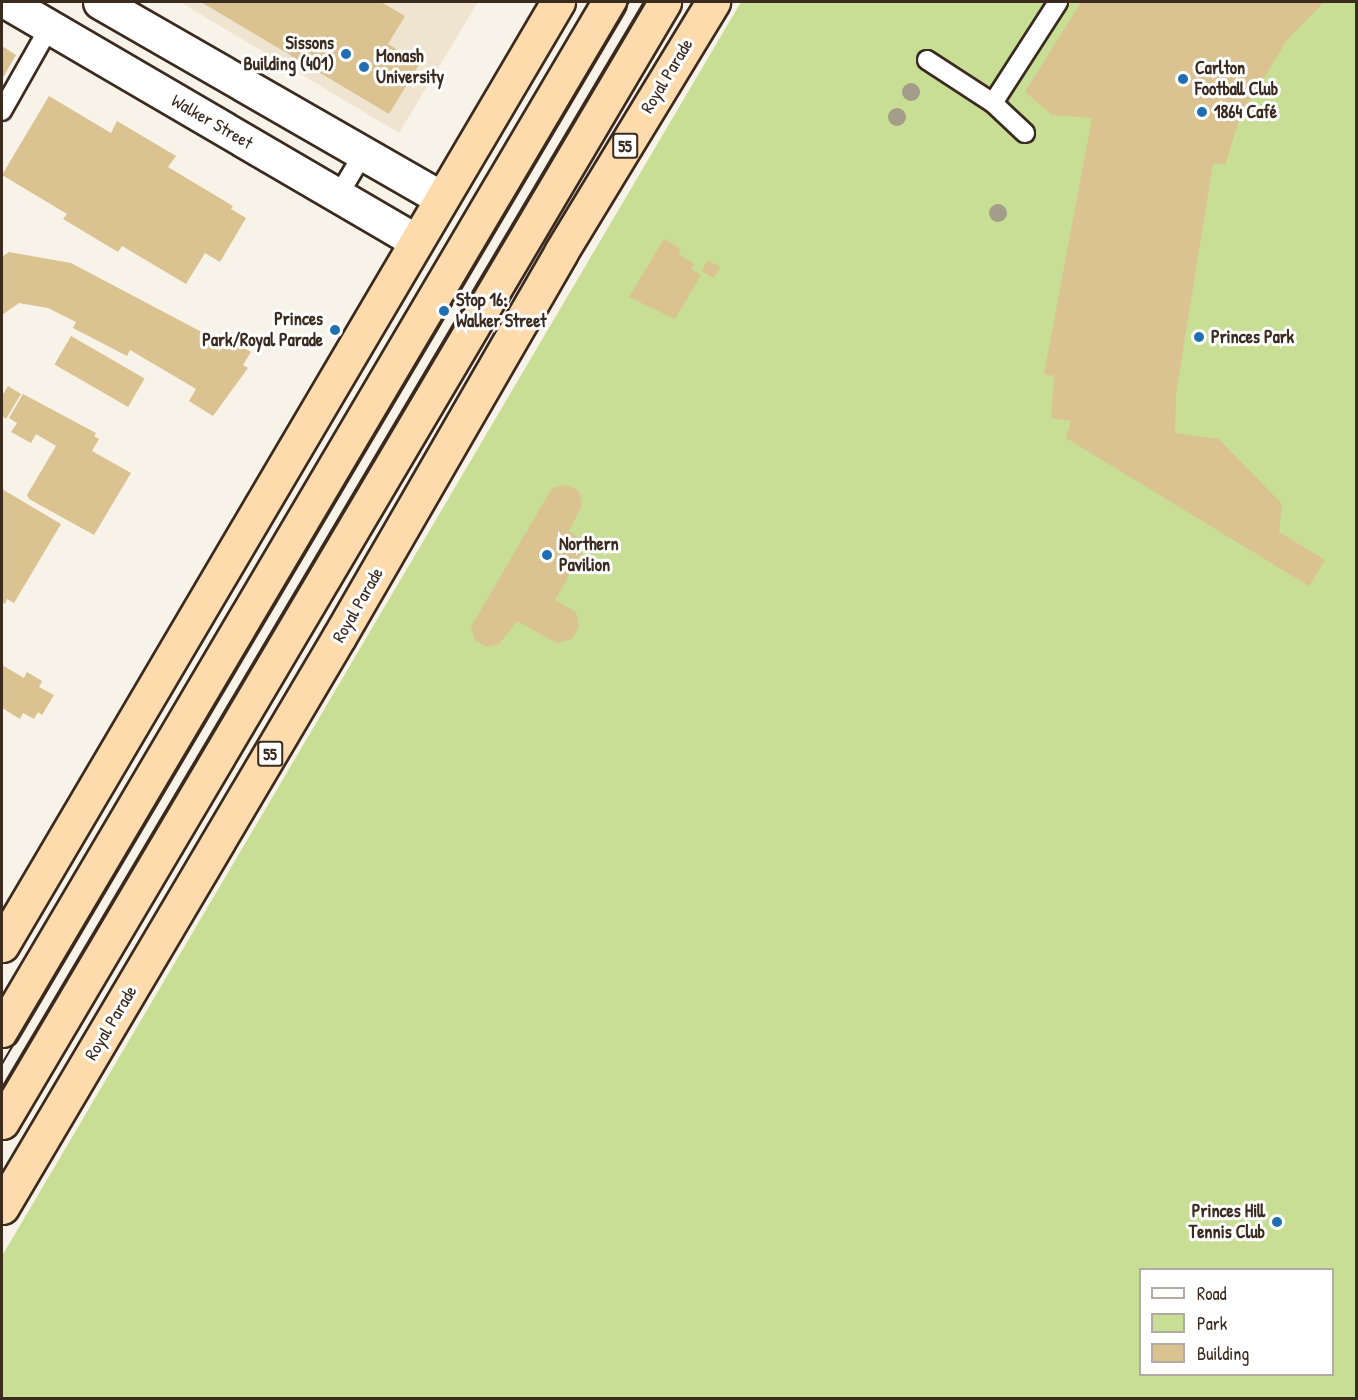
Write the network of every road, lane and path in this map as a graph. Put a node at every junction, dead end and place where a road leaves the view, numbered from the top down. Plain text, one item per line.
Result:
1 (7, 2) edge
2 (100, 2) edge
3 (558, 2) edge
4 (609, 2) edge
5 (664, 2) edge
6 (713, 2) edge
7 (1058, 2) edge
8 (57, 14) edge
9 (927, 60) dead end
10 (993, 103) junction
11 (2, 111) edge
12 (1025, 133) dead end
13 (363, 154) junction
14 (338, 196) junction
15 (441, 198) junction
16 (474, 227) junction
17 (416, 241) junction
18 (455, 260) junction
19 (504, 271) junction
20 (536, 294) junction
21 (302, 614) junction
22 (339, 637) junction
23 (2, 945) edge
24 (4, 1021) edge
25 (50, 1040) junction
26 (87, 1063) junction
27 (2, 1122) edge
28 (2, 1207) edge

1 - 8 street, Walker Street
2 - 13 street
3 - 15 highway
4 - 16 highway
5 - 19 highway, 55
6 - 20 highway, Royal Parade / 55
7 - 10 lane
8 - 11 lane
8 - 14 street, Walker Street
9 - 10 lane
10 - 12 lane
13 - 14 lane
13 - 15 street
14 - 17 street, Walker Street
15 - 16 highway
15 - 17 highway
16 - 18 highway
16 - 19 highway
17 - 18 highway
17 - 23 highway
18 - 19 highway
18 - 24 highway
19 - 20 highway
19 - 21 highway, 55
20 - 22 highway, Royal Parade / 55
21 - 22 highway
21 - 25 highway, 55
22 - 26 highway, Royal Parade / 55
25 - 26 highway
25 - 27 highway, 55
26 - 28 highway, Royal Parade / 55

